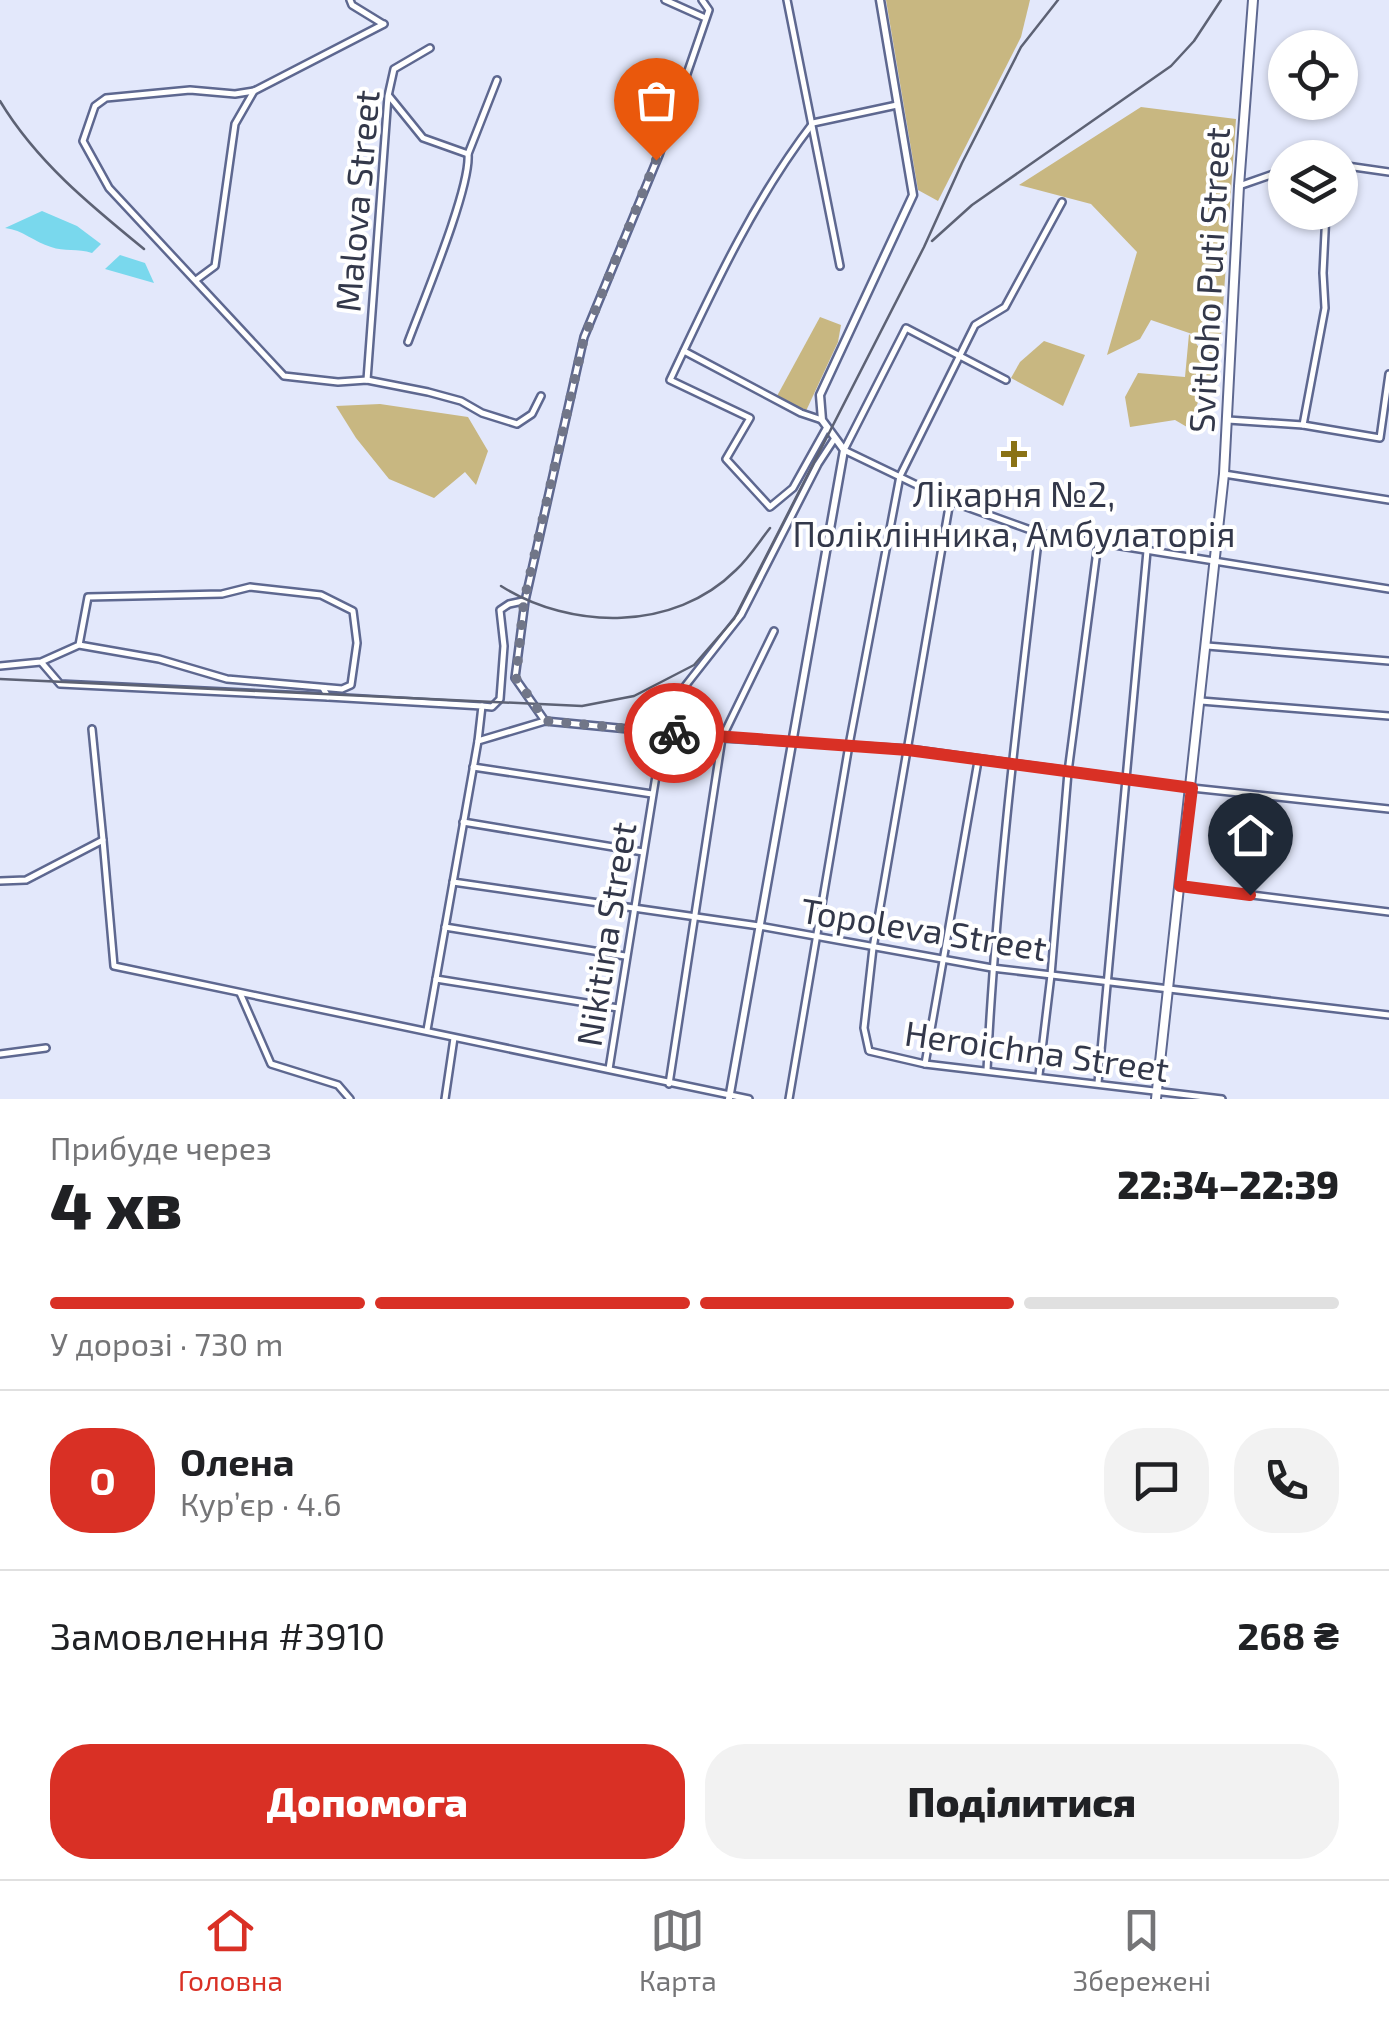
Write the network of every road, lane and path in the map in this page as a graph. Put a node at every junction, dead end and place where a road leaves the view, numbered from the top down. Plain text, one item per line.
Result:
1 (350, 0) edge
2 (665, 0) edge
3 (702, 0) edge
4 (787, 0) edge
5 (880, 0) edge
6 (1254, 0) edge
7 (704, 18) junction
8 (430, 48) dead end
9 (497, 80) dead end
10 (254, 91) junction
11 (388, 96) junction
12 (897, 106) junction
13 (812, 123) junction
14 (468, 154) junction
15 (1358, 167) edge
16 (1389, 172) edge
17 (1268, 176) edge
18 (1239, 186) junction
19 (1062, 202) dead end
20 (1325, 230) edge
21 (840, 266) dead end
22 (196, 280) junction
23 (408, 342) dead end
24 (684, 351) junction
25 (958, 355) junction
26 (1389, 374) edge
27 (367, 380) junction
28 (1006, 380) dead end
29 (541, 396) dead end
30 (1387, 403) edge
31 (1228, 420) junction
32 (824, 423) junction
33 (1303, 425) junction
34 (835, 438) junction
35 (844, 450) junction
36 (1224, 474) junction
37 (900, 476) junction
38 (1389, 500) edge
39 (950, 501) junction
40 (1039, 533) junction
41 (1098, 544) junction
42 (1146, 550) junction
43 (1216, 560) junction
44 (1389, 589) edge
45 (524, 601) junction
46 (774, 631) dead end
47 (79, 645) junction
48 (1207, 646) junction
49 (1389, 661) edge
50 (41, 662) junction
51 (0, 666) edge
52 (324, 688) junction
53 (328, 698) junction
54 (1201, 701) junction
55 (482, 706) junction
56 (1389, 716) edge
57 (546, 721) junction
58 (92, 729) dead end
59 (663, 732) junction
60 (722, 738) junction
61 (478, 740) junction
62 (792, 740) junction
63 (849, 746) junction
64 (908, 750) junction
65 (978, 761) junction
66 (1012, 764) junction
67 (473, 767) junction
68 (1068, 772) junction
69 (1128, 778) junction
70 (1192, 788) junction
71 (652, 794) junction
72 (1389, 810) edge
73 (463, 822) junction
74 (103, 840) junction
75 (643, 852) junction
76 (0, 881) edge
77 (453, 882) junction
78 (1180, 886) junction
79 (634, 908) junction
80 (1389, 912) edge
81 (694, 916) junction
82 (759, 926) junction
83 (445, 927) junction
84 (816, 937) junction
85 (873, 948) junction
86 (625, 956) junction
87 (942, 960) junction
88 (992, 968) junction
89 (1052, 975) junction
90 (436, 979) junction
91 (1107, 980) junction
92 (1168, 990) junction
93 (239, 991) junction
94 (618, 1008) junction
95 (1389, 1015) edge
96 (427, 1030) junction
97 (454, 1037) junction
98 (46, 1048) dead end
99 (0, 1054) edge
100 (925, 1064) junction
101 (608, 1068) junction
102 (987, 1070) junction
103 (1039, 1075) junction
104 (1098, 1083) junction
105 (669, 1084) junction
106 (1156, 1095) edge
107 (730, 1097) edge
108 (350, 1099) edge
109 (445, 1099) edge
110 (749, 1099) edge
111 (789, 1099) edge
112 (1222, 1099) edge

1 - 10 street, Malova Street
2 - 7 street
3 - 7 street
4 - 13 street
5 - 12 street
6 - 18 main road, Svitloho Puti Street
7 - 45 street
8 - 11 street, Malova Street
9 - 14 street
10 - 22 street
10 - 22 street, Malova Street
11 - 14 street
11 - 27 street, Malova Street
12 - 13 street
12 - 32 street
13 - 21 street
13 - 24 street
14 - 23 street
15 - 16 street
17 - 18 street
18 - 31 main road, Svitloho Puti Street
19 - 25 street
20 - 33 street
22 - 27 street, Malova Street
24 - 32 street
24 - 32 street
25 - 28 street
25 - 35 street
25 - 37 street
26 - 30 street
27 - 29 street, Malova Street
30 - 33 street
31 - 33 street
31 - 36 main road, Svitloho Puti Street
32 - 34 street
34 - 35 street
34 - 59 street, Nikitina Street
35 - 37 street
35 - 62 street
36 - 38 street
36 - 43 main road, Svitloho Puti Street
37 - 39 street
37 - 63 street
39 - 40 street
39 - 64 street
40 - 41 street
40 - 66 street
41 - 42 street
41 - 68 street
42 - 43 street
42 - 69 street
43 - 44 street
43 - 48 main road, Svitloho Puti Street
45 - 55 street
45 - 57 street
46 - 60 street
47 - 50 street
47 - 52 street
47 - 52 street
48 - 49 street
48 - 54 main road, Svitloho Puti Street
50 - 51 street
50 - 53 street
52 - 53 street
53 - 55 street
54 - 56 street
54 - 70 main road, Svitloho Puti Street
55 - 61 street
57 - 59 street
57 - 61 street
58 - 74 street
59 - 60 street
59 - 71 street, Nikitina Street
60 - 62 street
60 - 81 street
61 - 67 street
62 - 63 street
62 - 82 street
63 - 64 street
63 - 84 street
64 - 65 street
64 - 85 street
65 - 66 street
65 - 87 street
66 - 68 street
66 - 88 street
67 - 71 street
67 - 73 street
68 - 69 street
68 - 89 street
69 - 70 street
69 - 91 street
70 - 72 street
70 - 78 main road, Svitloho Puti Street
71 - 75 street, Nikitina Street
73 - 75 street
73 - 77 street
74 - 76 street
74 - 93 street
75 - 79 street, Nikitina Street
77 - 79 street, Topoleva Street
77 - 83 street
78 - 80 street
78 - 92 main road, Svitloho Puti Street
79 - 81 street, Topoleva Street
79 - 86 street, Nikitina Street
81 - 82 street, Topoleva Street
81 - 105 street
82 - 84 street, Topoleva Street
82 - 107 street
83 - 86 street
83 - 90 street
84 - 85 street, Topoleva Street
84 - 111 street
85 - 87 street, Topoleva Street
85 - 100 street, Heroichna Street
86 - 94 street, Nikitina Street
87 - 88 street, Topoleva Street
87 - 100 street
88 - 89 street, Topoleva Street
88 - 102 street
89 - 91 street, Topoleva Street
89 - 103 street
90 - 94 street
90 - 96 street
91 - 92 street, Topoleva Street
91 - 104 street
92 - 95 street, Topoleva Street
92 - 106 main road, Svitloho Puti Street
93 - 96 street
93 - 108 street
94 - 101 street, Nikitina Street
96 - 97 street
97 - 101 street
97 - 109 street
98 - 99 street
100 - 102 street, Heroichna Street
101 - 105 street
102 - 103 street, Heroichna Street
103 - 104 street, Heroichna Street
104 - 106 street, Heroichna Street
105 - 107 street
106 - 112 street, Heroichna Street
107 - 110 street

